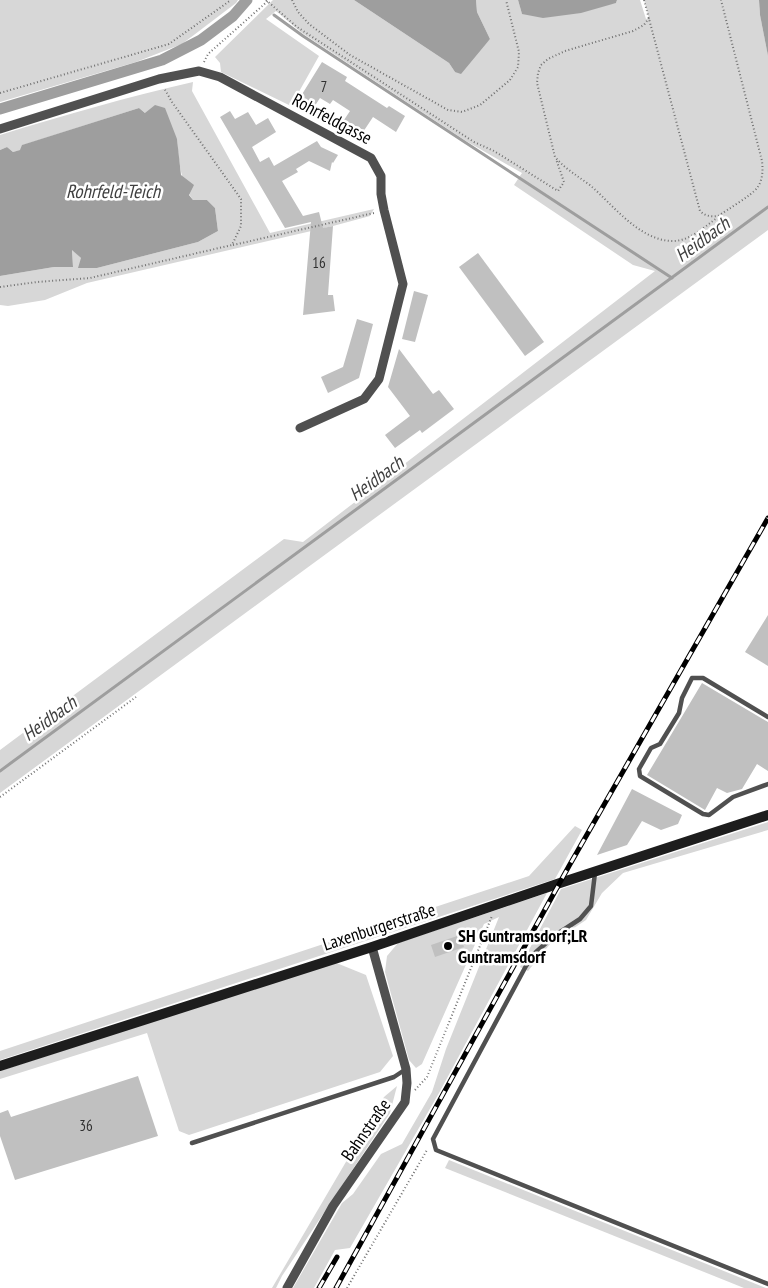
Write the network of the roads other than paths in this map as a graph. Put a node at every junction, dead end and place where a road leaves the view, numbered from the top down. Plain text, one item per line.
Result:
1 (0, 129) edge
2 (300, 428) dead end
3 (768, 717) edge
4 (768, 784) edge
5 (768, 815) edge
6 (595, 872) junction
7 (372, 947) junction
8 (0, 1066) edge
9 (406, 1069) junction
10 (192, 1143) dead end
11 (768, 1284) edge
12 (287, 1288) edge

1 - 2 street, Rohrfeldgasse
3 - 4 lane
5 - 6 street, Laxenburgerstraße
6 - 7 street, Laxenburgerstraße
6 - 11 lane
7 - 8 street, Laxenburgerstraße
7 - 9 street, Bahnstraße
9 - 10 lane
9 - 12 street, Bahnstraße

